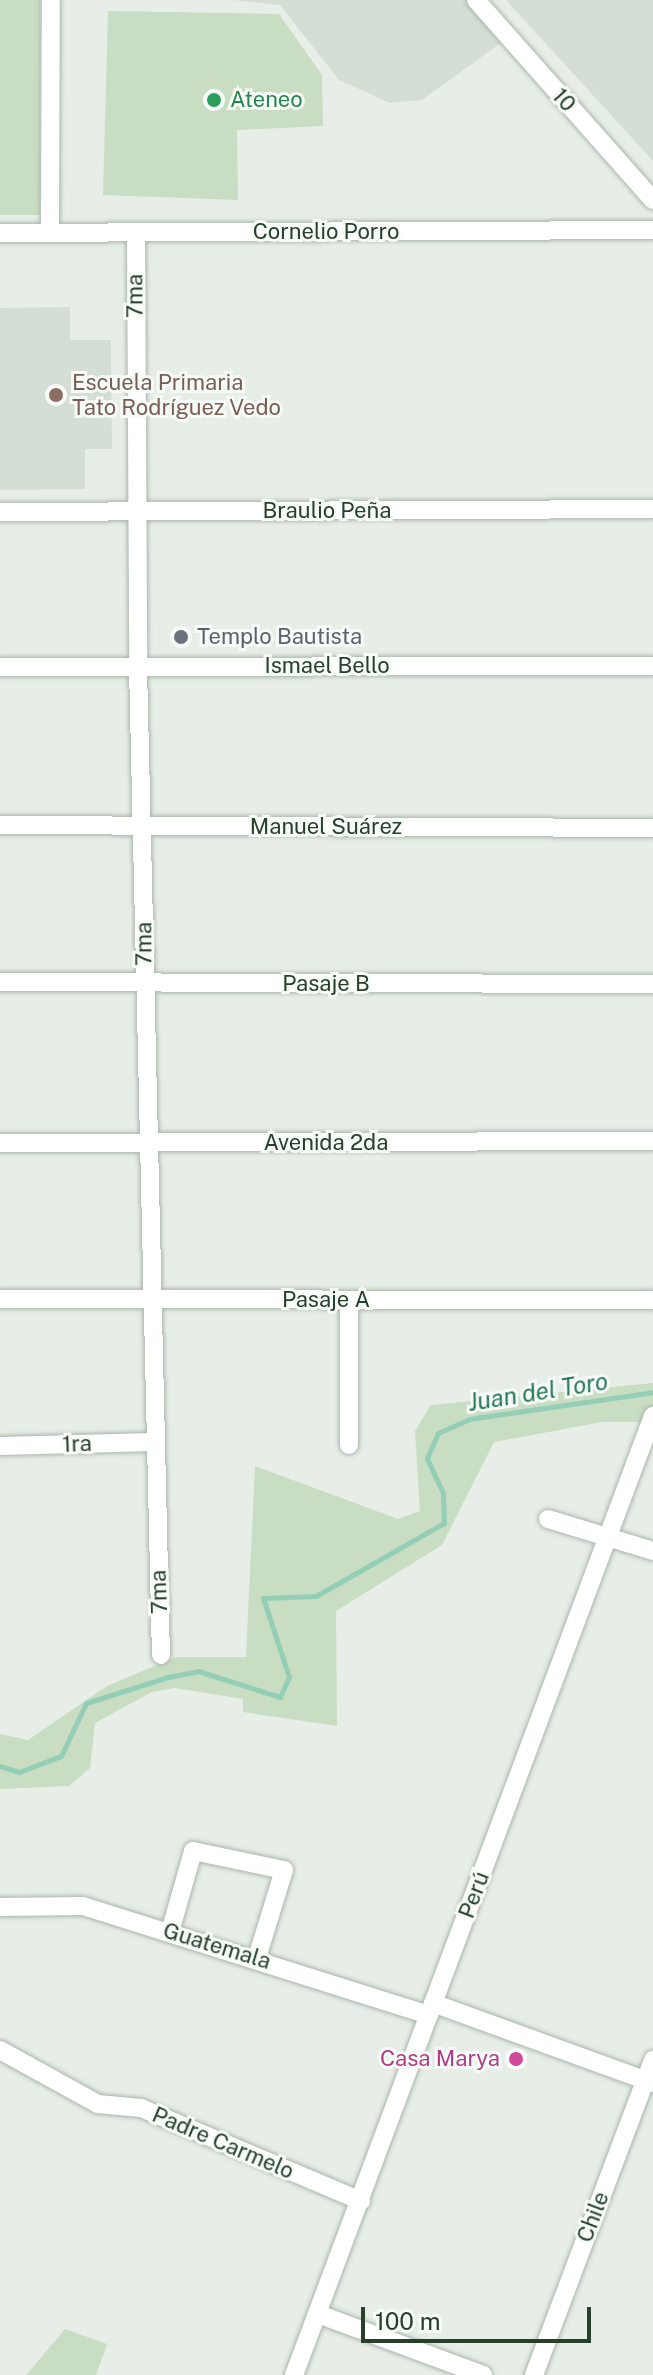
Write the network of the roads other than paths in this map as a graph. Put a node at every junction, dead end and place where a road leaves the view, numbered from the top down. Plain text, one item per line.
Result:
1 (51, 0) edge
2 (476, 0) edge
3 (653, 200) edge
4 (653, 230) edge
5 (0, 233) edge
6 (50, 233) junction
7 (136, 234) junction
8 (653, 509) edge
9 (0, 512) edge
10 (136, 512) junction
11 (653, 666) edge
12 (0, 667) edge
13 (138, 667) junction
14 (0, 825) edge
15 (143, 826) junction
16 (653, 828) edge
17 (0, 982) edge
18 (144, 983) junction
19 (653, 984) edge
20 (653, 1141) edge
21 (0, 1143) edge
22 (148, 1144) junction
23 (0, 1299) edge
24 (153, 1300) junction
25 (349, 1300) junction
26 (653, 1300) edge
27 (653, 1416) edge
28 (155, 1442) junction
29 (349, 1445) dead end
30 (0, 1446) edge
31 (548, 1519) dead end
32 (607, 1539) junction
33 (653, 1551) edge
34 (161, 1655) dead end
35 (0, 1907) edge
36 (170, 1932) junction
37 (257, 1958) junction
38 (431, 2009) junction
39 (0, 2050) edge
40 (653, 2060) edge
41 (649, 2082) edge
42 (361, 2201) junction
43 (318, 2314) junction
44 (294, 2375) edge
45 (483, 2375) edge
46 (534, 2375) edge

1 - 6 street
2 - 3 street, 10
4 - 7 street, Cornelio Porro
5 - 6 street, Cornelio Porro
6 - 7 street, Cornelio Porro
7 - 10 street, 7ma
8 - 10 street, Braulio Peña
9 - 10 street, Braulio Peña
10 - 13 street, 7ma
11 - 13 street, Ismael Bello
12 - 13 street, Ismael Bello
13 - 15 street, 7ma
14 - 15 street, Manuel Suárez
15 - 16 street, Manuel Suárez
15 - 18 street, 7ma
17 - 18 street, Pasaje B
18 - 19 street, Pasaje B
18 - 22 street, 7ma
20 - 22 street, Avenida 2da
21 - 22 street, Avenida 2da
22 - 24 street, 7ma
23 - 24 street, Pasaje A
24 - 25 street, Pasaje A
24 - 28 street, 7ma
25 - 26 street, Pasaje A
25 - 29 street
27 - 32 street, Perú
28 - 30 street, 1ra
28 - 34 street, 7ma
31 - 32 street
32 - 33 street
32 - 38 street, Perú
35 - 36 street, Guatemala
36 - 37 street, Guatemala
36 - 37 street
37 - 38 street, Guatemala
38 - 41 street, Guatemala
38 - 42 street, Perú
39 - 42 street, Padre Carmelo
40 - 41 street, Chile
41 - 46 street, Chile
42 - 43 street, Perú
43 - 44 street, Perú
43 - 45 street

